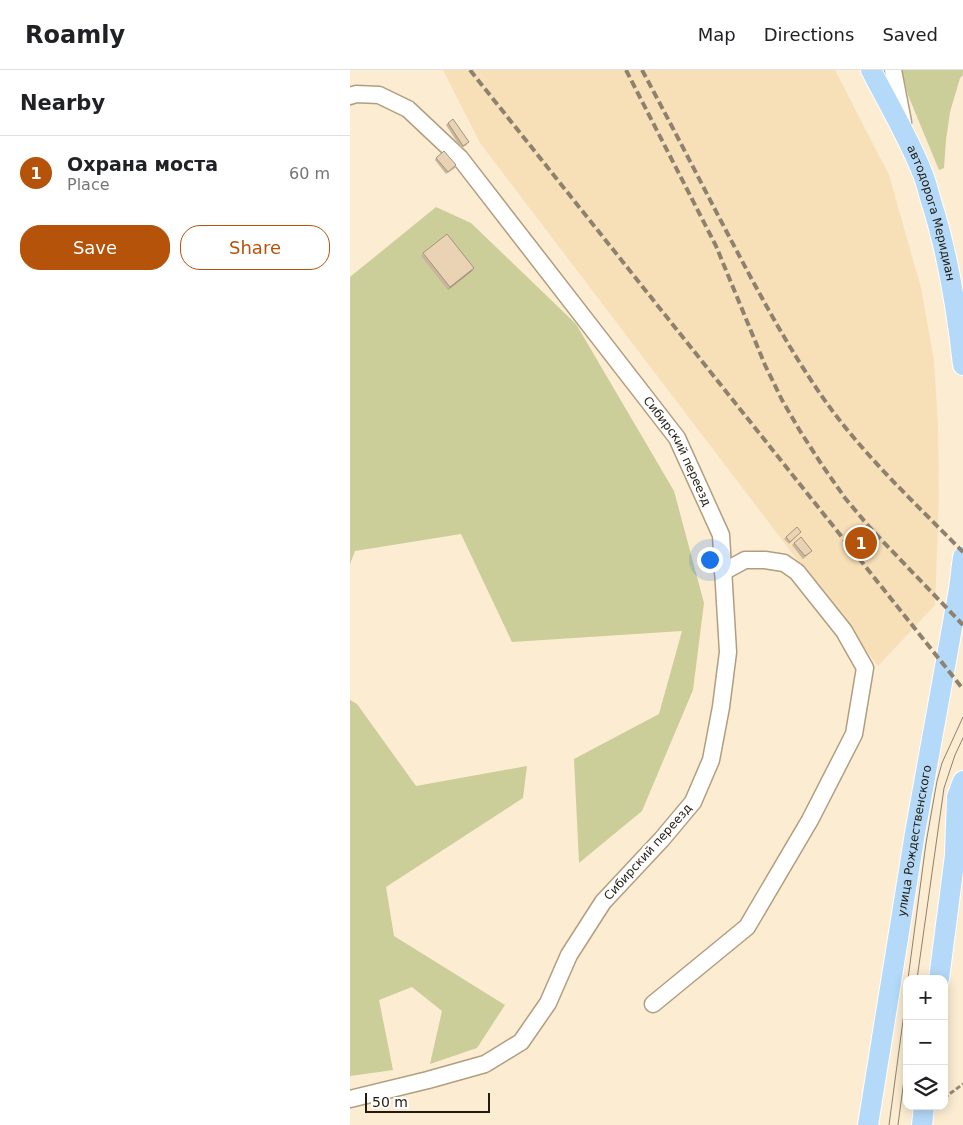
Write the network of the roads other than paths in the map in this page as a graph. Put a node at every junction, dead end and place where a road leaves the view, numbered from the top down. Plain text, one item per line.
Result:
1 (871, 70) edge
2 (893, 70) edge
3 (350, 96) edge
4 (905, 136) junction
5 (963, 365) edge
6 (963, 557) edge
7 (723, 572) junction
8 (963, 781) edge
9 (959, 847) edge
10 (940, 975) edge
11 (653, 1004) dead end
12 (350, 1099) edge
13 (924, 1110) edge
14 (868, 1125) edge
15 (922, 1125) edge

1 - 4 main road, автодорога Меридиан
2 - 4 street
3 - 7 street, Сибирский переезд
4 - 5 main road, автодорога Меридиан
6 - 14 main road, улица Рождественского
7 - 11 street
7 - 12 street, Сибирский переезд
8 - 9 main road
9 - 10 main road
13 - 15 main road

